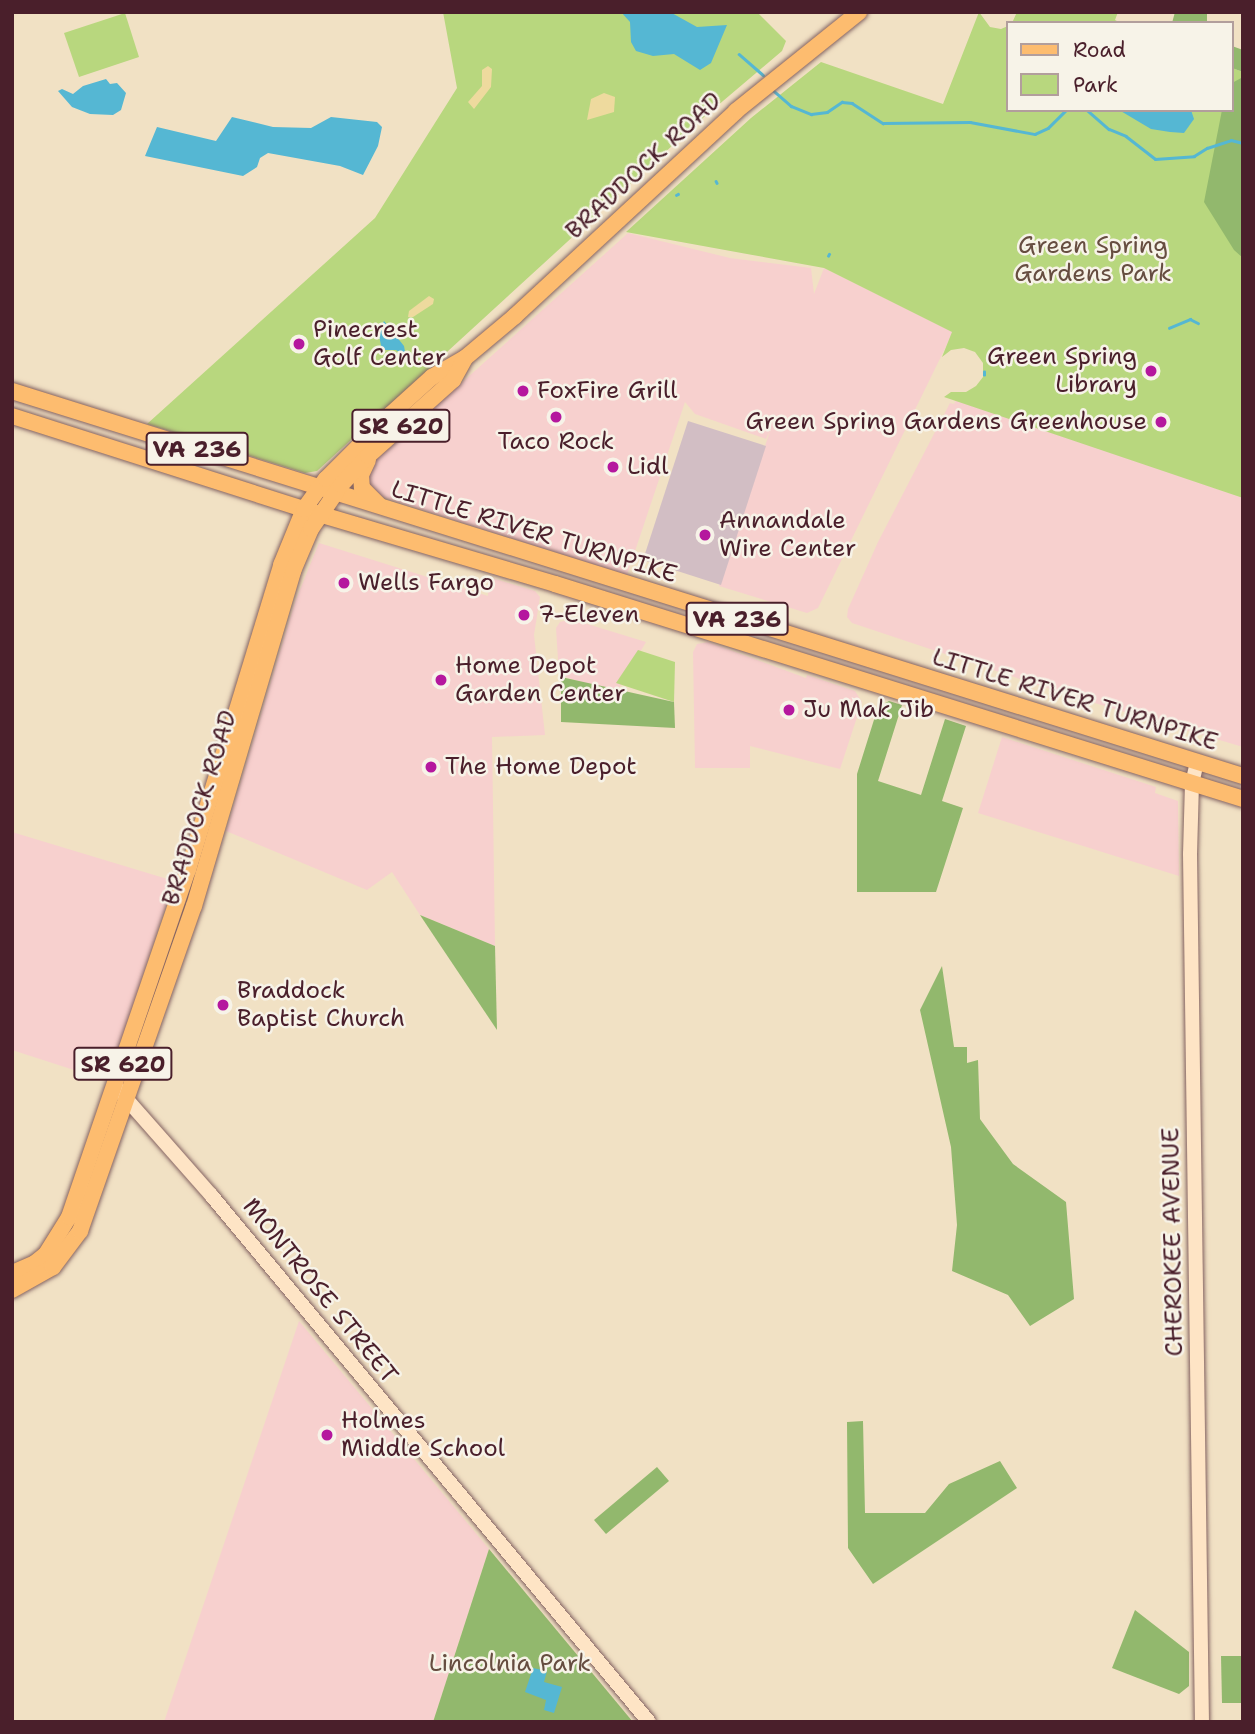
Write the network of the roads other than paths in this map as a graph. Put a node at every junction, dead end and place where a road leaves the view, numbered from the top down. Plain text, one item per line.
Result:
1 (859, 12) edge
2 (465, 358) junction
3 (12, 391) edge
4 (12, 416) edge
5 (375, 449) junction
6 (327, 491) junction
7 (387, 510) junction
8 (311, 512) junction
9 (1197, 762) junction
10 (1243, 776) edge
11 (1192, 783) junction
12 (1243, 799) edge
13 (115, 1086) junction
14 (127, 1098) junction
15 (12, 1273) edge
16 (12, 1290) edge
17 (649, 1722) edge
18 (1202, 1722) edge

1 - 2 main road, BRADDOCK ROAD / SR 620
2 - 5 main road, BRADDOCK ROAD / SR 620
2 - 6 main road, BRADDOCK ROAD / SR 620
3 - 6 main road, LITTLE RIVER TURNPIKE / VA 236
4 - 8 main road, LITTLE RIVER TURNPIKE / VA 236
5 - 6 main road, BRADDOCK ROAD / SR 620
5 - 7 main road
6 - 7 main road, LITTLE RIVER TURNPIKE / VA 236
6 - 8 main road, BRADDOCK ROAD / SR 620
7 - 9 main road, LITTLE RIVER TURNPIKE / VA 236
8 - 11 main road, LITTLE RIVER TURNPIKE / VA 236
8 - 13 main road, BRADDOCK ROAD / SR 620
8 - 14 main road, BRADDOCK ROAD / SR 620
9 - 10 main road, LITTLE RIVER TURNPIKE / VA 236
9 - 11 street, CHEROKEE AVENUE
11 - 12 main road, LITTLE RIVER TURNPIKE / VA 236
11 - 18 street, CHEROKEE AVENUE
13 - 14 street, MONTROSE STREET
13 - 15 main road, BRADDOCK ROAD / SR 620
14 - 16 main road, BRADDOCK ROAD / SR 620
14 - 17 street, MONTROSE STREET

